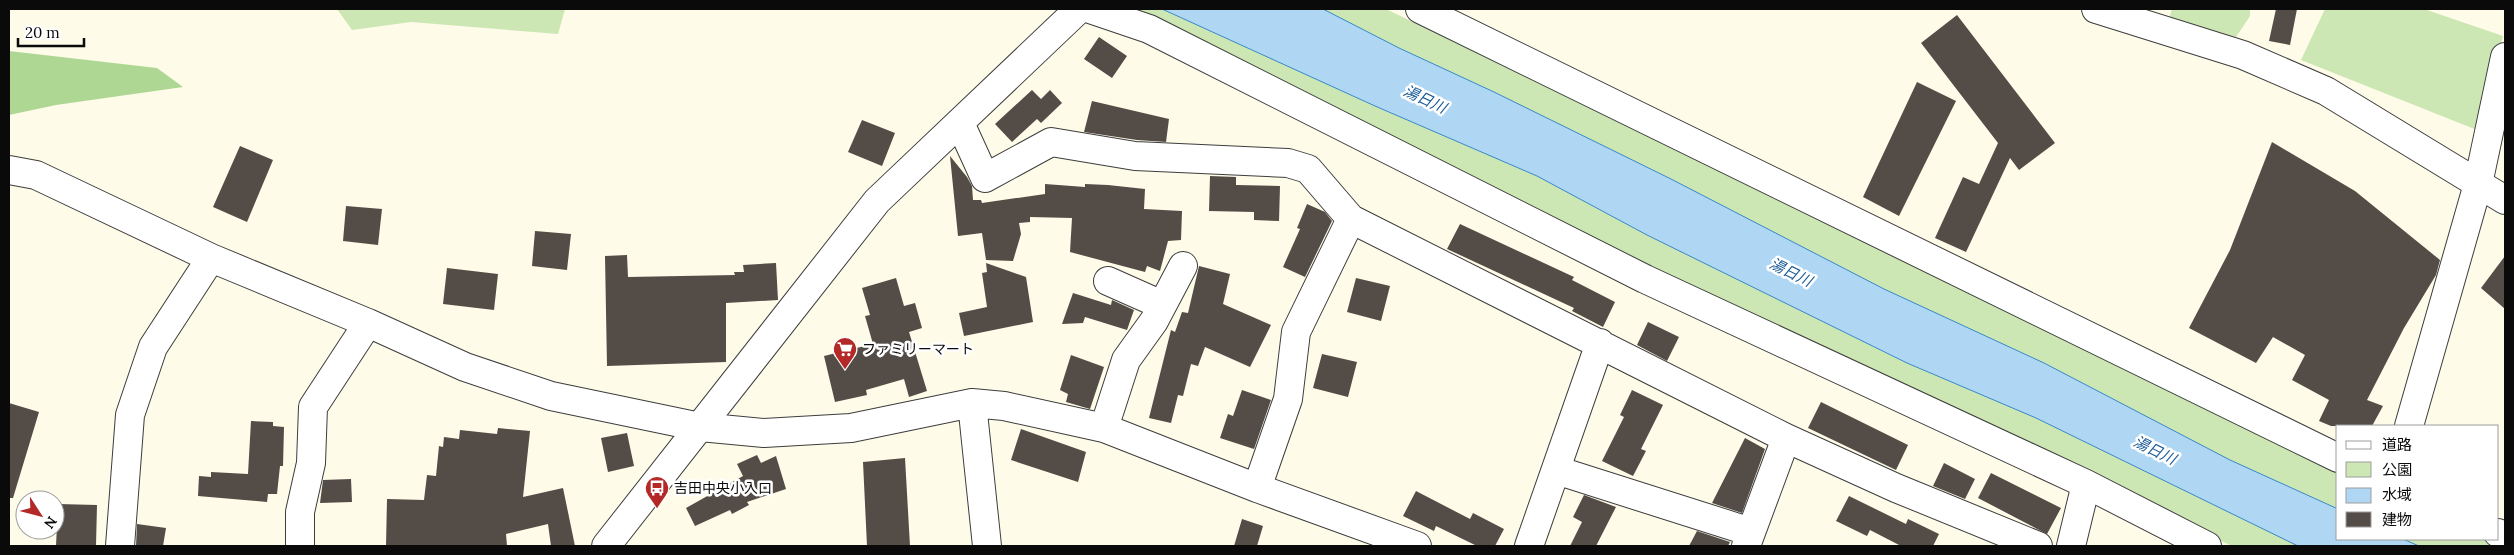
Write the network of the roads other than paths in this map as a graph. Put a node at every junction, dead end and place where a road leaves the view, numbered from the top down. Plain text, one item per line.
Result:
1 (1079, 9) edge
2 (1090, 9) edge
3 (1420, 9) edge
4 (2096, 9) edge
5 (2153, 18) edge
6 (2505, 57) edge
7 (960, 123) junction
8 (9, 170) edge
9 (2478, 184) junction
10 (2505, 200) edge
11 (1351, 219) junction
12 (211, 258) junction
13 (1183, 266) dead end
14 (1108, 282) dead end
15 (1162, 305) junction
16 (368, 323) junction
17 (1600, 342) junction
18 (972, 403) junction
19 (2409, 425) edge
20 (700, 427) junction
21 (1104, 428) junction
22 (1786, 438) junction
23 (2336, 457) edge
24 (1556, 470) junction
25 (2086, 484) junction
26 (1257, 488) junction
27 (1749, 539) edge
28 (120, 546) edge
29 (300, 546) edge
30 (606, 546) edge
31 (987, 546) edge
32 (1416, 546) edge
33 (1529, 546) edge
34 (2038, 546) edge
35 (2071, 546) edge
36 (2207, 546) edge

1 - 7 street
2 - 25 street
3 - 23 street
4 - 5 street
5 - 9 street
6 - 9 street
7 - 11 street
7 - 20 street
8 - 12 street
9 - 10 street
9 - 19 street
11 - 17 street
11 - 26 street
12 - 16 street
12 - 28 street
13 - 15 street
14 - 15 street
15 - 21 street
16 - 20 street
16 - 29 street
17 - 22 street
17 - 24 street
18 - 20 street
18 - 21 street
18 - 31 street
20 - 30 street
21 - 26 street
22 - 27 street
22 - 34 street
24 - 27 street
24 - 33 street
25 - 35 street
25 - 36 street
26 - 32 street

